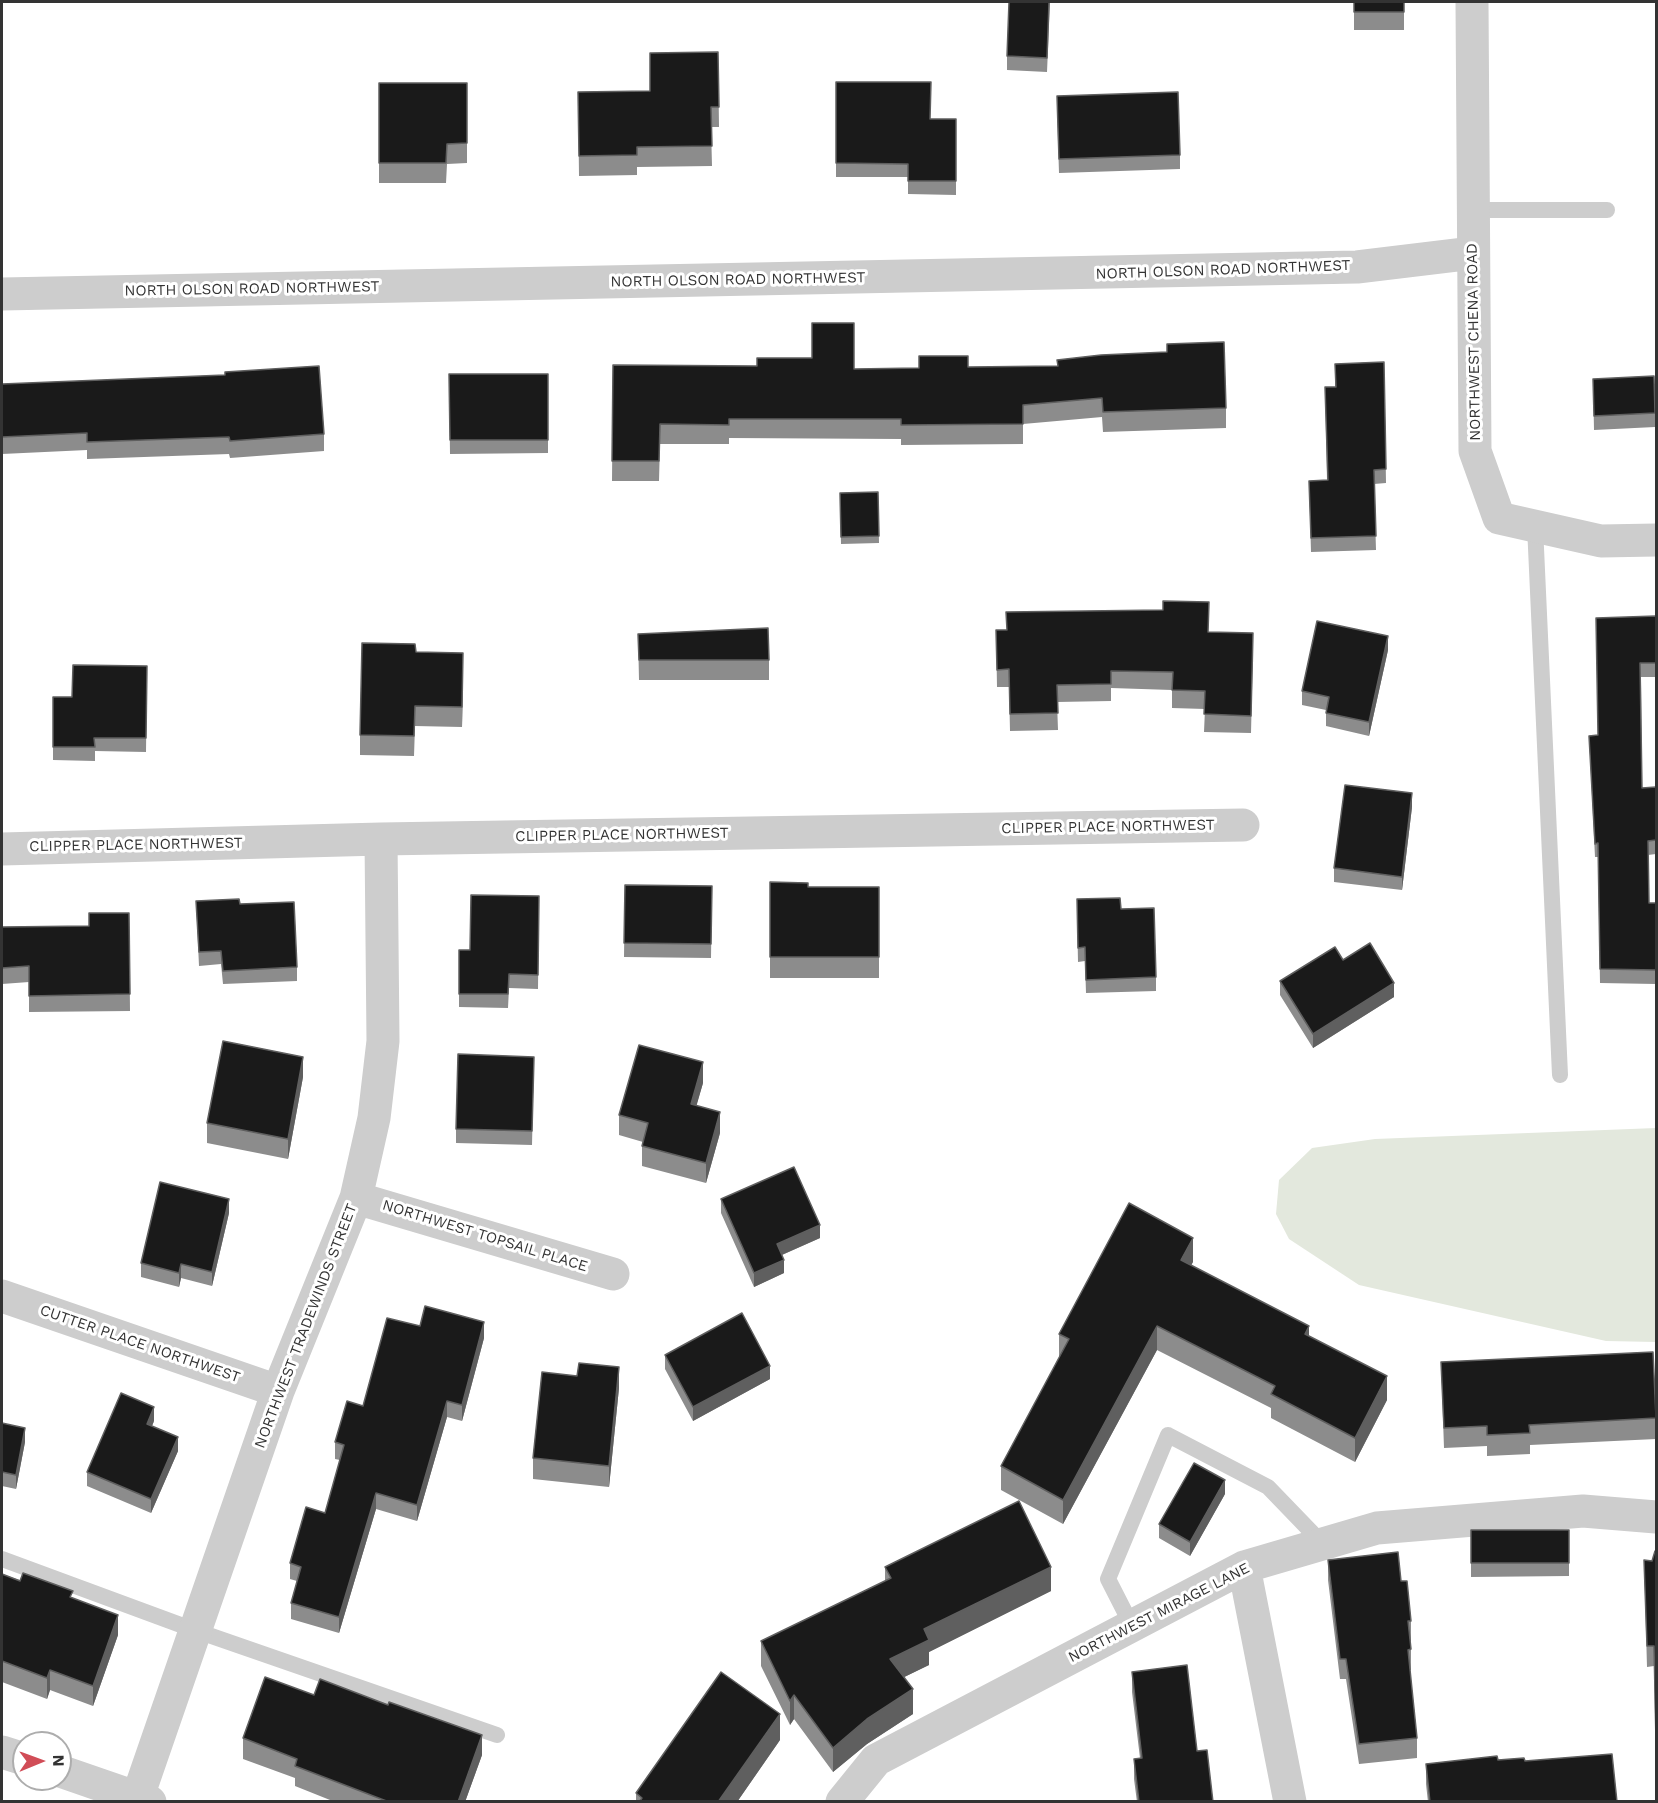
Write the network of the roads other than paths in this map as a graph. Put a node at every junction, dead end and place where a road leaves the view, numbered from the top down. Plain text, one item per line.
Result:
1 (1472, 2) edge
2 (1473, 210) junction
3 (1607, 210) dead end
4 (1473, 253) junction
5 (2, 294) edge
6 (1535, 526) junction
7 (1656, 540) edge
8 (1243, 825) dead end
9 (381, 839) junction
10 (2, 849) edge
11 (1560, 1075) dead end
12 (356, 1198) junction
13 (613, 1274) dead end
14 (2, 1296) edge
15 (278, 1390) junction
16 (1656, 1517) edge
17 (1323, 1544) junction
18 (2, 1559) edge
19 (1244, 1567) junction
20 (1132, 1626) junction
21 (197, 1631) junction
22 (497, 1735) dead end
23 (72, 1775) edge
24 (140, 1800) edge
25 (842, 1802) edge
26 (1290, 1802) edge

1 - 2 street, NORTHWEST CHENA ROAD
2 - 3 lane
2 - 4 street, NORTHWEST CHENA ROAD
4 - 5 street, NORTH OLSON ROAD NORTHWEST
4 - 6 street, NORTHWEST CHENA ROAD
6 - 7 street, NORTHWEST CHENA ROAD
6 - 11 lane
8 - 9 street, CLIPPER PLACE NORTHWEST
9 - 10 street, CLIPPER PLACE NORTHWEST
9 - 12 street, NORTHWEST TRADEWINDS STREET
12 - 13 street, NORTHWEST TOPSAIL PLACE
12 - 15 street, NORTHWEST TRADEWINDS STREET
14 - 15 street, CUTTER PLACE NORTHWEST
15 - 21 street, NORTHWEST TRADEWINDS STREET
16 - 17 street, NORTHWEST MIRAGE LANE
17 - 19 street, NORTHWEST MIRAGE LANE
17 - 20 lane
18 - 21 lane
19 - 20 street, NORTHWEST MIRAGE LANE
19 - 26 street
20 - 25 street, NORTHWEST MIRAGE LANE
21 - 22 lane
21 - 24 street, NORTHWEST TRADEWINDS STREET
23 - 24 street

